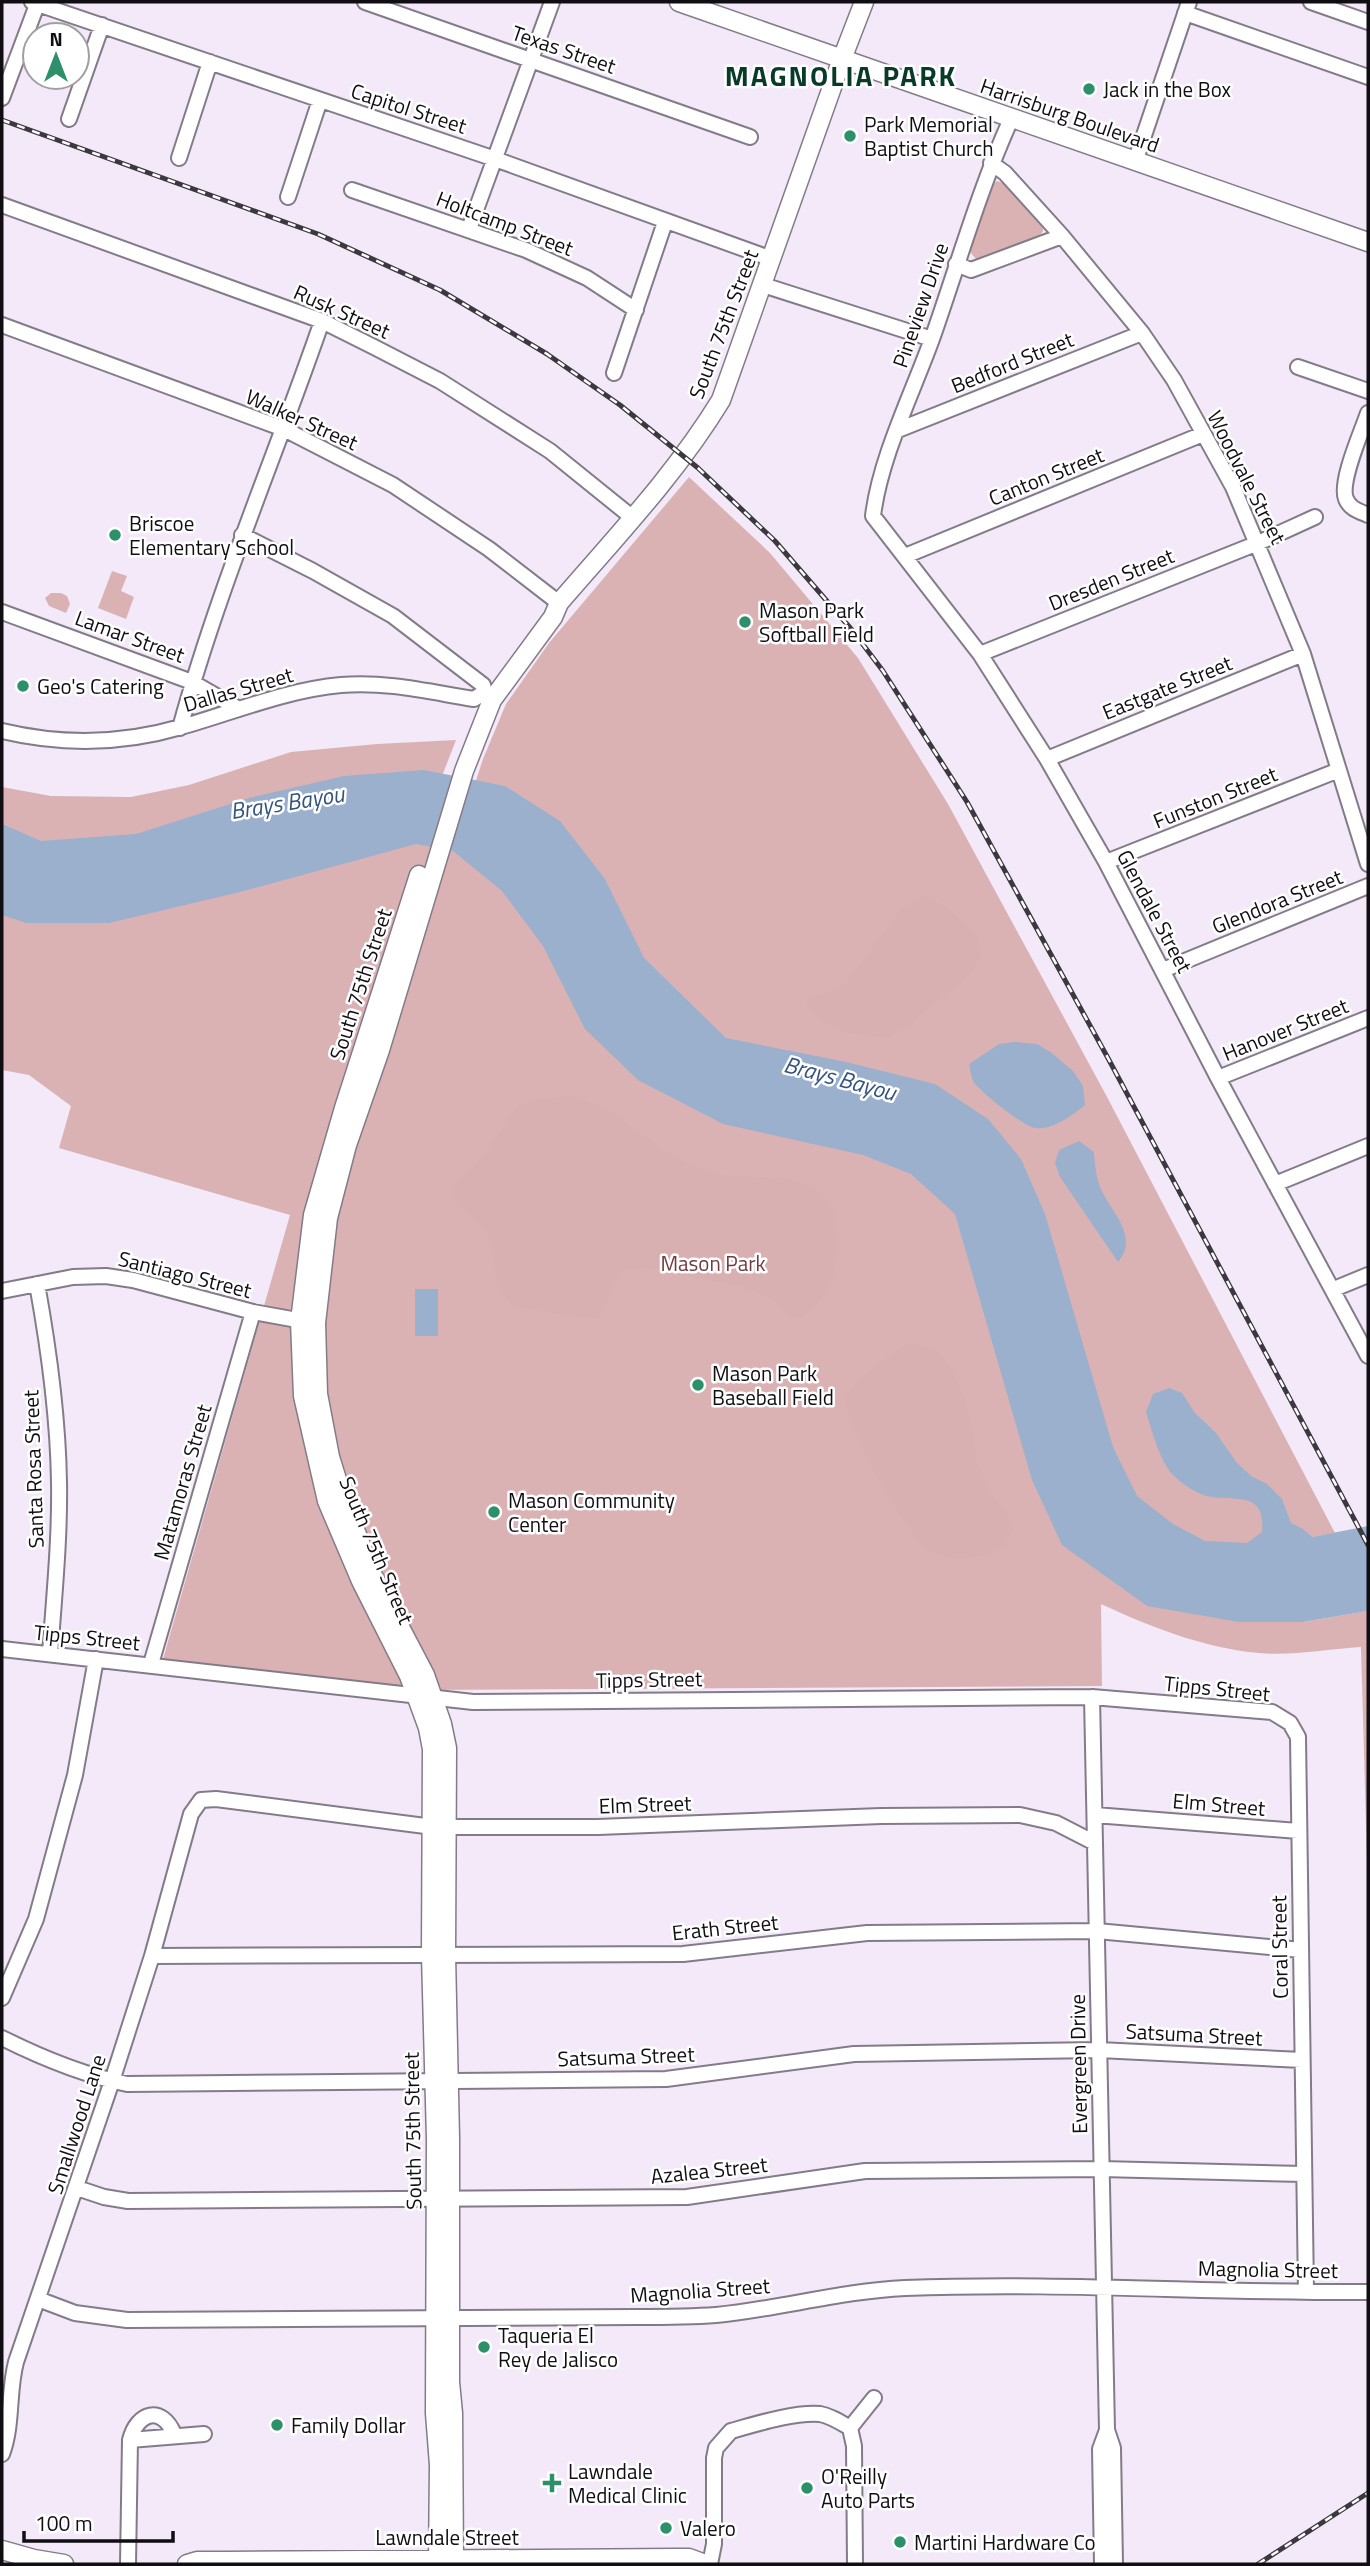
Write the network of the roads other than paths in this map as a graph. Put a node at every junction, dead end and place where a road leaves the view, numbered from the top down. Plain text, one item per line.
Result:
1 (36, 2) edge
2 (365, 2) edge
3 (552, 2) edge
4 (679, 2) edge
5 (864, 2) edge
6 (1311, 2) edge
7 (1187, 7) edge
8 (1368, 22) edge
9 (102, 25) junction
10 (842, 59) junction
11 (530, 60) junction
12 (210, 62) junction
13 (1368, 77) edge
14 (2, 98) edge
15 (320, 100) junction
16 (69, 119) dead end
17 (1011, 119) junction
18 (750, 137) dead end
19 (179, 158) dead end
20 (495, 159) junction
21 (1135, 162) junction
22 (991, 163) junction
23 (352, 190) dead end
24 (288, 197) dead end
25 (2, 205) edge
26 (665, 222) junction
27 (469, 229) junction
28 (1062, 236) junction
29 (1368, 242) edge
30 (772, 259) junction
31 (956, 264) junction
32 (763, 285) junction
33 (636, 310) junction
34 (322, 321) junction
35 (2, 325) edge
36 (1142, 333) junction
37 (932, 339) junction
38 (1298, 368) dead end
39 (614, 373) dead end
40 (1368, 391) edge
41 (1368, 413) edge
42 (284, 429) junction
43 (898, 430) junction
44 (1203, 434) junction
45 (874, 506) joint
46 (1368, 514) edge
47 (1315, 517) dead end
48 (632, 518) junction
49 (242, 536) junction
50 (1258, 543) junction
51 (905, 556) junction
52 (559, 603) junction
53 (2, 612) edge
54 (981, 654) junction
55 (1303, 654) junction
56 (192, 682) junction
57 (485, 692) junction
58 (239, 709) junction
59 (180, 728) junction
60 (2, 731) edge
61 (465, 754) junction
62 (1047, 759) junction
63 (1339, 770) junction
64 (1106, 862) junction
65 (1368, 863) edge
66 (1368, 886) edge
67 (1163, 970) junction
68 (1368, 1018) edge
69 (1218, 1079) junction
70 (1368, 1146) edge
71 (1275, 1184) junction
72 (1368, 1275) edge
73 (37, 1284) junction
74 (1334, 1289) junction
75 (2, 1291) edge
76 (253, 1312) junction
77 (308, 1322) junction
78 (1368, 1356) edge
79 (2, 1649) edge
80 (50, 1654) junction
81 (96, 1659) junction
82 (151, 1664) junction
83 (425, 1697) junction
84 (1092, 1697) junction
85 (1292, 1728) joint
86 (196, 1807) joint
87 (1095, 1815) junction
88 (440, 1827) junction
89 (1298, 1831) junction
90 (1095, 1843) junction
91 (1097, 1931) junction
92 (1301, 1950) junction
93 (439, 1955) junction
94 (152, 1956) junction
95 (2, 1998) edge
96 (2, 2038) edge
97 (1099, 2050) junction
98 (1302, 2060) junction
99 (112, 2081) junction
100 (442, 2081) junction
101 (1101, 2169) junction
102 (1304, 2174) junction
103 (77, 2188) junction
104 (443, 2199) junction
105 (1104, 2286) junction
106 (1306, 2292) junction
107 (1367, 2292) edge
108 (38, 2299) junction
109 (443, 2317) junction
110 (874, 2398) dead end
111 (850, 2428) junction
112 (174, 2434) junction
113 (204, 2434) dead end
114 (130, 2440) junction
115 (2, 2454) edge
116 (1108, 2494) junction
117 (2, 2550) edge
118 (446, 2562) edge
119 (64, 2564) edge
120 (128, 2564) edge
121 (187, 2564) edge
122 (708, 2564) edge
123 (855, 2564) edge
124 (1102, 2564) edge
125 (1115, 2564) edge

1 - 9 street, Capitol Street
1 - 14 street
2 - 11 street, Texas Street
3 - 11 street
4 - 10 main road, Harrisburg Boulevard
5 - 10 main road, South 75th Street
6 - 8 street
7 - 13 street
7 - 21 street
9 - 12 street, Capitol Street
9 - 16 street
10 - 17 main road, Harrisburg Boulevard
10 - 30 main road, South 75th Street
11 - 18 street, Texas Street
11 - 20 street
12 - 15 street, Capitol Street
12 - 19 street
15 - 20 street, Capitol Street
15 - 24 street
17 - 21 main road, Harrisburg Boulevard
17 - 22 street, Pineview Drive
20 - 26 street, Capitol Street
20 - 27 street
21 - 29 main road, Harrisburg Boulevard
22 - 28 street, Woodvale Street
22 - 31 street, Pineview Drive
23 - 27 street, Holtcamp Street
25 - 34 street, Rusk Street
26 - 30 street, Capitol Street
26 - 33 street
27 - 33 street, Holtcamp Street
28 - 31 street
28 - 36 street, Woodvale Street
30 - 32 main road, South 75th Street
31 - 37 street, Pineview Drive
32 - 37 street
32 - 48 main road, South 75th Street
33 - 39 street
34 - 42 street
34 - 48 street, Rusk Street
35 - 42 street, Walker Street
36 - 43 street, Bedford Street
36 - 44 street, Woodvale Street
37 - 43 street, Pineview Drive
38 - 40 street
41 - 46 street
42 - 49 street
42 - 52 street, Walker Street
43 - 45 street, Pineview Drive
44 - 50 street, Woodvale Street
44 - 51 street, Canton Street
45 - 51 street, Glendale Street
47 - 50 street, Dresden Street
48 - 52 main road, South 75th Street
49 - 56 street
49 - 57 street
50 - 54 street, Dresden Street
50 - 55 street, Woodvale Street
51 - 54 street, Glendale Street
52 - 57 main road, South 75th Street
52 - 61 main road, South 75th Street
53 - 56 street, Lamar Street
54 - 62 street, Glendale Street
55 - 62 street, Eastgate Street
55 - 63 street, Woodvale Street
56 - 58 street, Lamar Street
56 - 59 street
57 - 58 street, Dallas Street
57 - 61 main road, South 75th Street
58 - 59 street, Dallas Street
59 - 60 street, Dallas Street
61 - 77 main road, South 75th Street
62 - 64 street, Glendale Street
63 - 64 street, Funston Street
63 - 65 street, Woodvale Street
64 - 67 street, Glendale Street
66 - 67 street, Glendora Street
67 - 69 street, Glendale Street
68 - 69 street, Hanover Street
69 - 71 street, Glendale Street
70 - 71 street
71 - 74 street, Glendale Street
72 - 74 street
73 - 75 street, Santiago Street
73 - 76 street, Santiago Street
73 - 80 street, Santa Rosa Street
74 - 78 street, Glendale Street
76 - 77 street, Santiago Street
76 - 82 street, Matamoras Street
77 - 83 main road, South 75th Street
79 - 80 street, Tipps Street
80 - 81 street, Tipps Street
81 - 82 street, Tipps Street
81 - 95 street
82 - 83 street, Tipps Street
83 - 84 street, Tipps Street
83 - 88 main road, South 75th Street
84 - 85 street, Tipps Street
84 - 87 street, Evergreen Drive
85 - 89 street, Coral Street
86 - 88 street, Elm Street
86 - 94 street, Smallwood Lane
87 - 89 street, Elm Street
87 - 90 street, Evergreen Drive
88 - 90 street, Elm Street
88 - 93 main road, South 75th Street
89 - 92 street, Coral Street
90 - 91 street, Evergreen Drive
91 - 92 street, Erath Street
91 - 93 street, Erath Street
91 - 97 street, Evergreen Drive
92 - 98 street, Coral Street
93 - 94 street, Erath Street
93 - 100 main road, South 75th Street
94 - 99 street, Smallwood Lane
96 - 99 street, Satsuma Street
97 - 98 street, Satsuma Street
97 - 100 street, Satsuma Street
97 - 101 street, Evergreen Drive
98 - 102 street, Coral Street
99 - 100 street, Satsuma Street
99 - 103 street, Smallwood Lane
100 - 104 main road, South 75th Street
101 - 102 street, Azalea Street
101 - 104 street, Azalea Street
101 - 105 street, Evergreen Drive
102 - 106 street, Coral Street
103 - 104 street, Azalea Street
103 - 108 street, Smallwood Lane
104 - 109 main road, South 75th Street
105 - 106 street, Magnolia Street
105 - 109 street, Magnolia Street
105 - 116 street, Evergreen Drive
106 - 107 street, Magnolia Street
108 - 109 street, Magnolia Street
108 - 115 street, Smallwood Lane
109 - 118 main road, South 75th Street
110 - 111 street
111 - 122 street
111 - 123 street
112 - 113 street
112 - 114 street
112 - 114 street
114 - 120 street
116 - 124 street, Evergreen Drive
116 - 125 street, Evergreen Drive
117 - 119 main road
118 - 121 main road, Lawndale Street
118 - 122 main road, Lawndale Street

